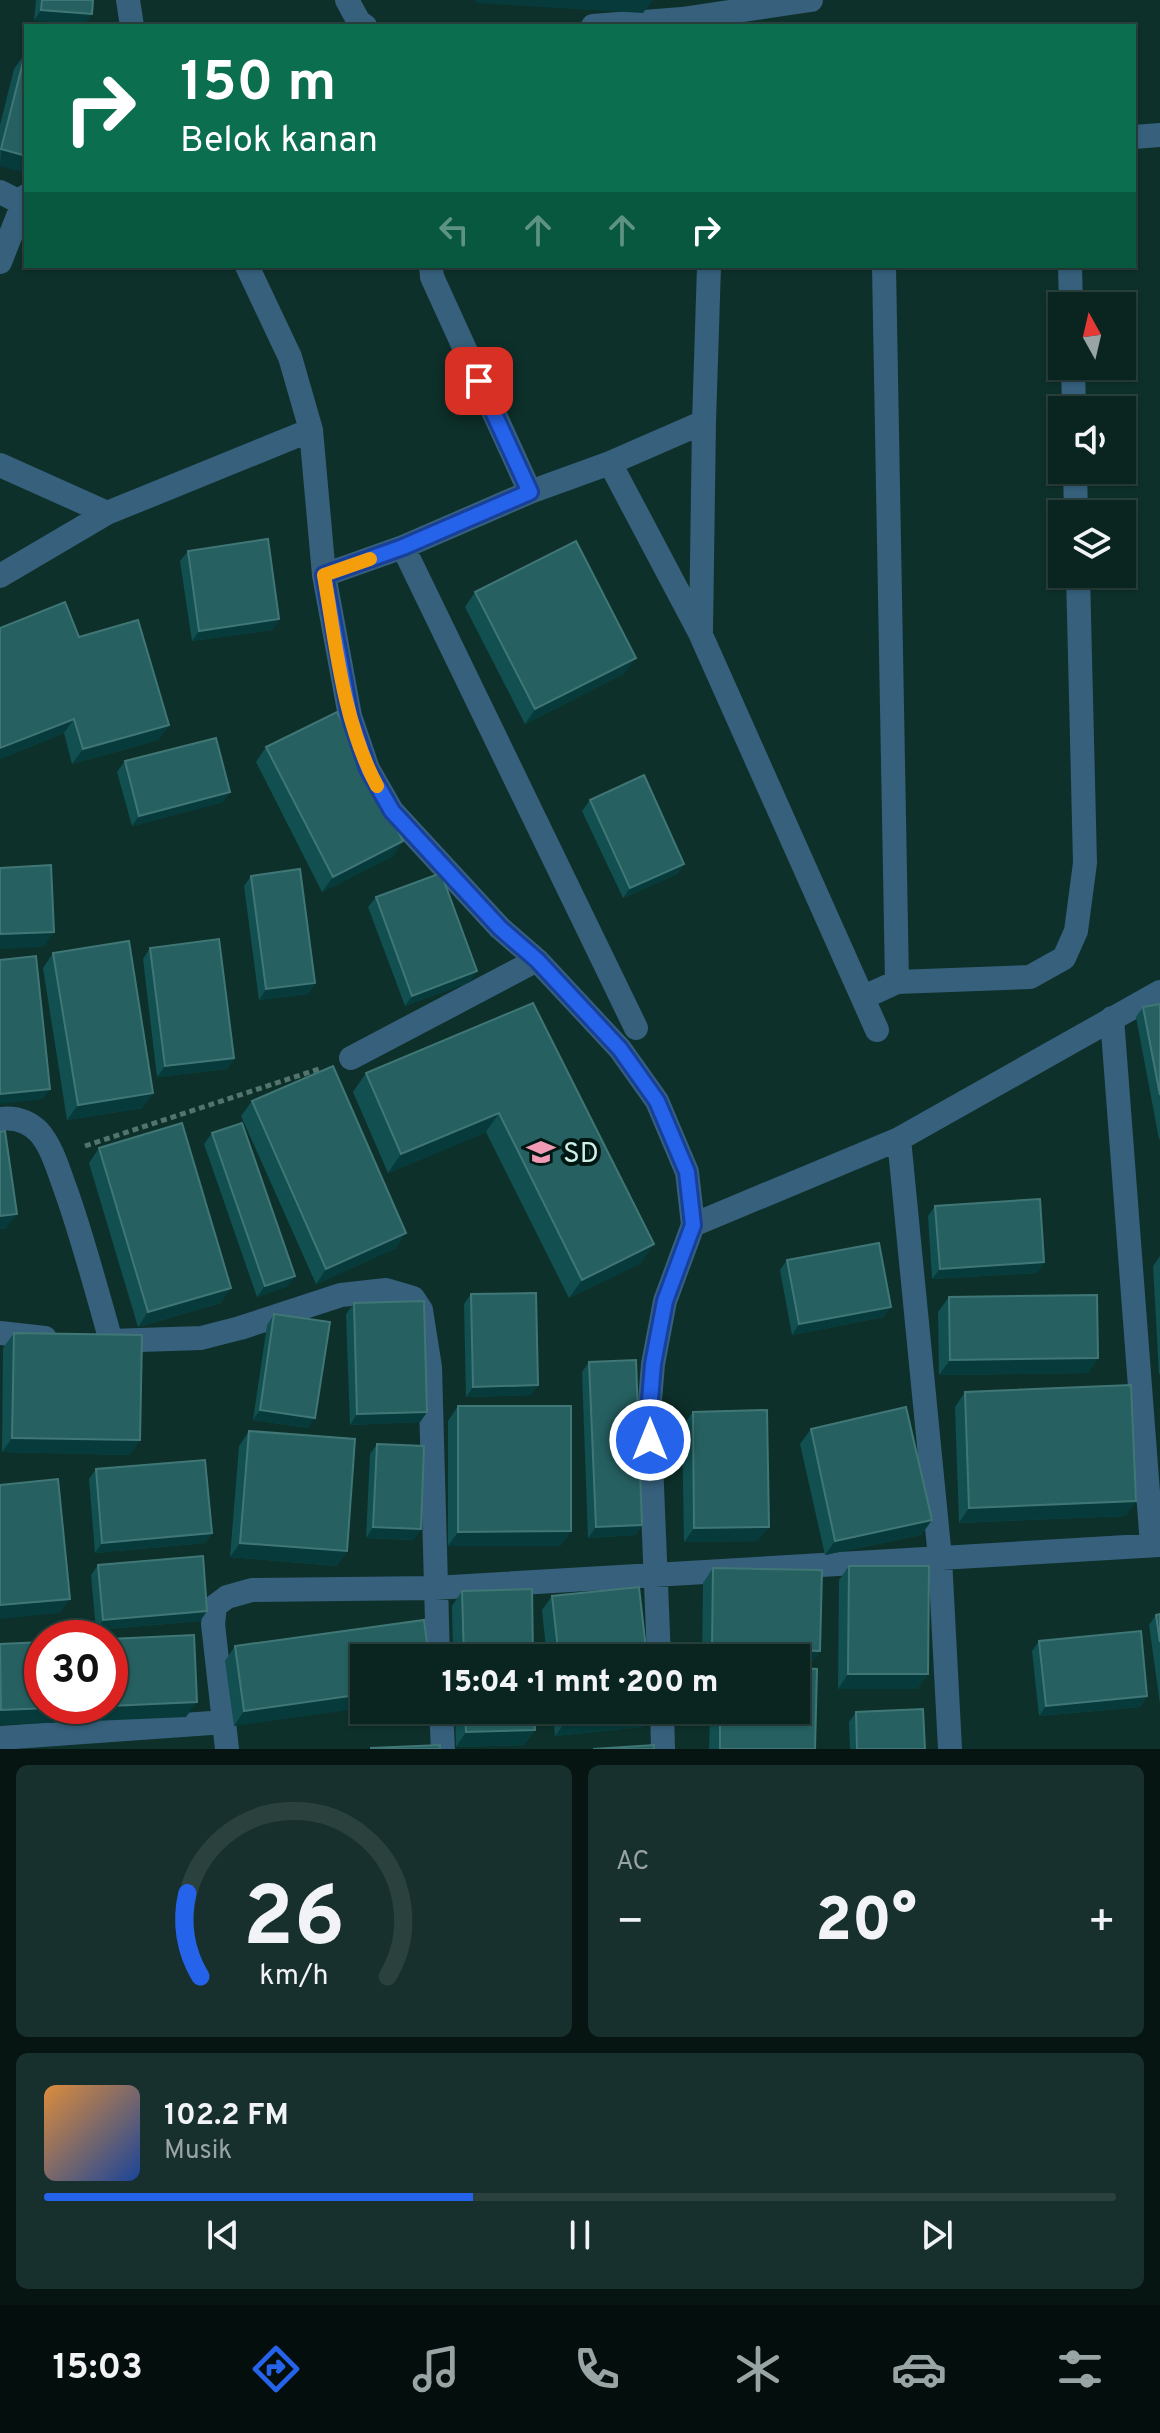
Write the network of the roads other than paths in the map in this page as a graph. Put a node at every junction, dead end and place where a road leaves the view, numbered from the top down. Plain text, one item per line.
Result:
1 (128, 0) edge
2 (347, 0) edge
3 (811, 0) edge
4 (132, 24) edge
5 (362, 24) edge
6 (618, 24) edge
7 (1160, 135) edge
8 (1136, 137) edge
9 (0, 192) edge
10 (24, 200) edge
11 (0, 262) edge
12 (248, 268) edge
13 (431, 268) edge
14 (709, 268) edge
15 (884, 268) edge
16 (1070, 268) edge
17 (1071, 292) edge
18 (704, 422) junction
19 (311, 430) junction
20 (610, 463) junction
21 (0, 465) edge
22 (530, 492) junction
23 (107, 513) junction
24 (403, 547) junction
25 (324, 575) junction
26 (0, 576) edge
27 (1078, 588) edge
28 (700, 633) junction
29 (537, 960) junction
30 (897, 982) junction
31 (1160, 992) edge
32 (864, 997) junction
33 (1112, 1018) junction
34 (636, 1028) dead end
35 (877, 1030) dead end
36 (351, 1058) road end
37 (0, 1119) edge
38 (899, 1139) junction
39 (693, 1225) junction
40 (0, 1333) edge
41 (111, 1341) junction
42 (1156, 1545) edge
43 (940, 1558) junction
44 (656, 1577) junction
45 (434, 1588) junction
46 (437, 1644) edge
47 (658, 1644) edge
48 (225, 1722) junction
49 (442, 1724) edge
50 (662, 1724) edge
51 (10, 1741) edge
52 (227, 1749) edge
53 (443, 1749) edge
54 (663, 1749) edge
55 (950, 1749) edge

1 - 4 street
2 - 5 street
3 - 6 street
7 - 8 street
9 - 10 street
10 - 11 street
12 - 19 street
13 - 22 street
14 - 18 street
15 - 30 street
16 - 17 street
18 - 20 street
18 - 28 street
19 - 23 street
19 - 25 street
20 - 22 street
20 - 28 street
21 - 23 street
22 - 24 street
23 - 26 street
24 - 25 street
24 - 34 street
25 - 29 street
27 - 30 street
28 - 32 street
29 - 36 street
29 - 39 street
30 - 32 street
31 - 33 street
32 - 35 street
33 - 38 street
33 - 42 street
37 - 41 street
38 - 39 street
38 - 43 street
39 - 44 street
40 - 41 street
41 - 45 street
42 - 43 street
43 - 44 street
43 - 55 street
44 - 45 street
44 - 47 street
45 - 46 street
45 - 48 street
48 - 51 street
48 - 52 street
49 - 53 street
50 - 54 street

